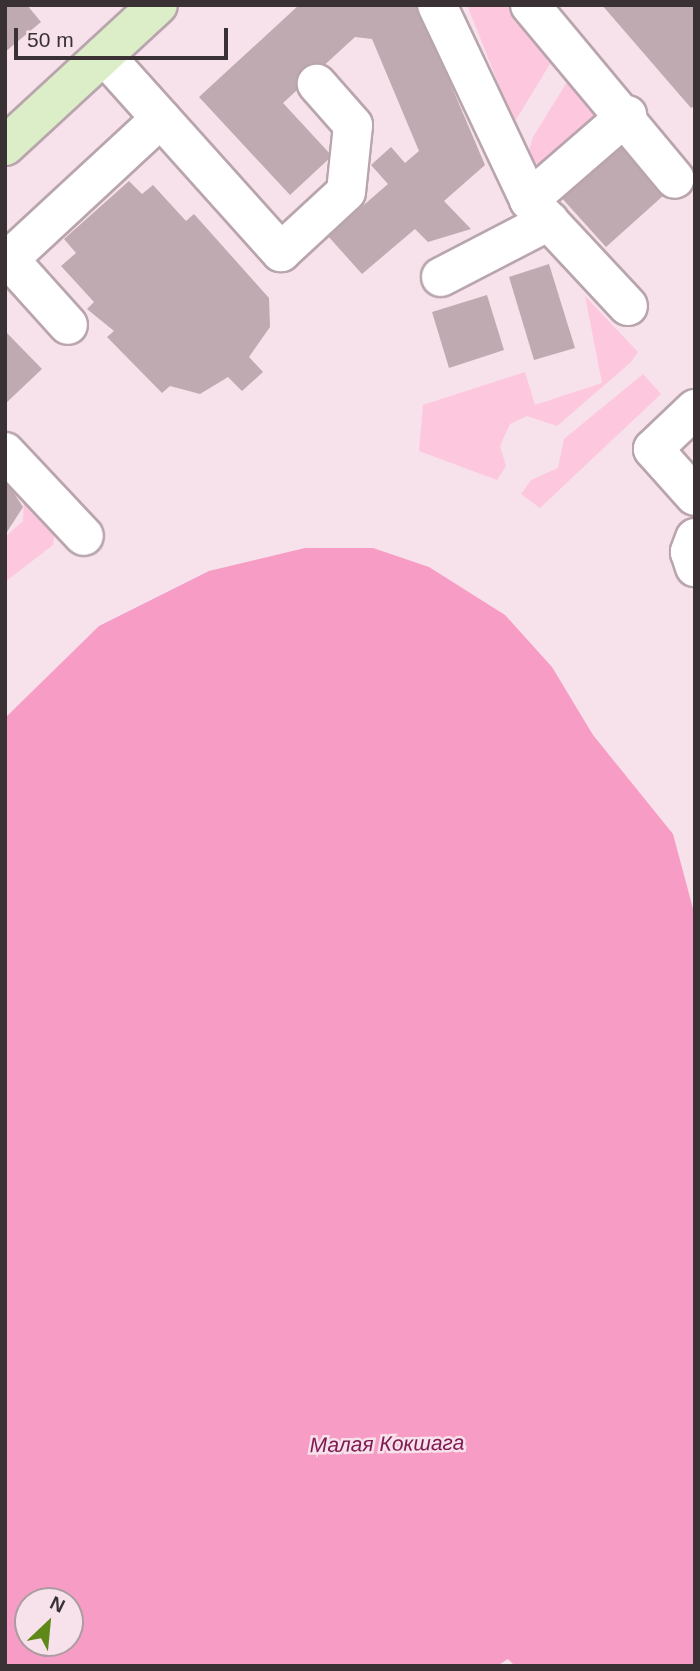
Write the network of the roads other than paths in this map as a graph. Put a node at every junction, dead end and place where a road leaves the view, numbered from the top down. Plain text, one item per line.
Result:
1 (158, 5) edge
2 (437, 5) edge
3 (530, 5) edge
4 (104, 55) junction
5 (317, 84) dead end
6 (627, 115) junction
7 (161, 118) junction
8 (5, 146) edge
9 (675, 179) dead end
10 (539, 210) junction
11 (7, 257) edge
12 (441, 277) dead end
13 (628, 306) dead end
14 (68, 325) dead end
15 (695, 409) edge
16 (5, 452) edge
17 (695, 496) edge
18 (84, 536) dead end
19 (695, 538) edge
20 (695, 567) edge

1 - 4 main road
2 - 10 street
3 - 6 street
4 - 7 street
4 - 8 main road
5 - 7 street
6 - 9 street
6 - 10 street
7 - 11 street
10 - 12 street
10 - 13 street
11 - 14 street
15 - 17 street
16 - 18 street
19 - 20 street

